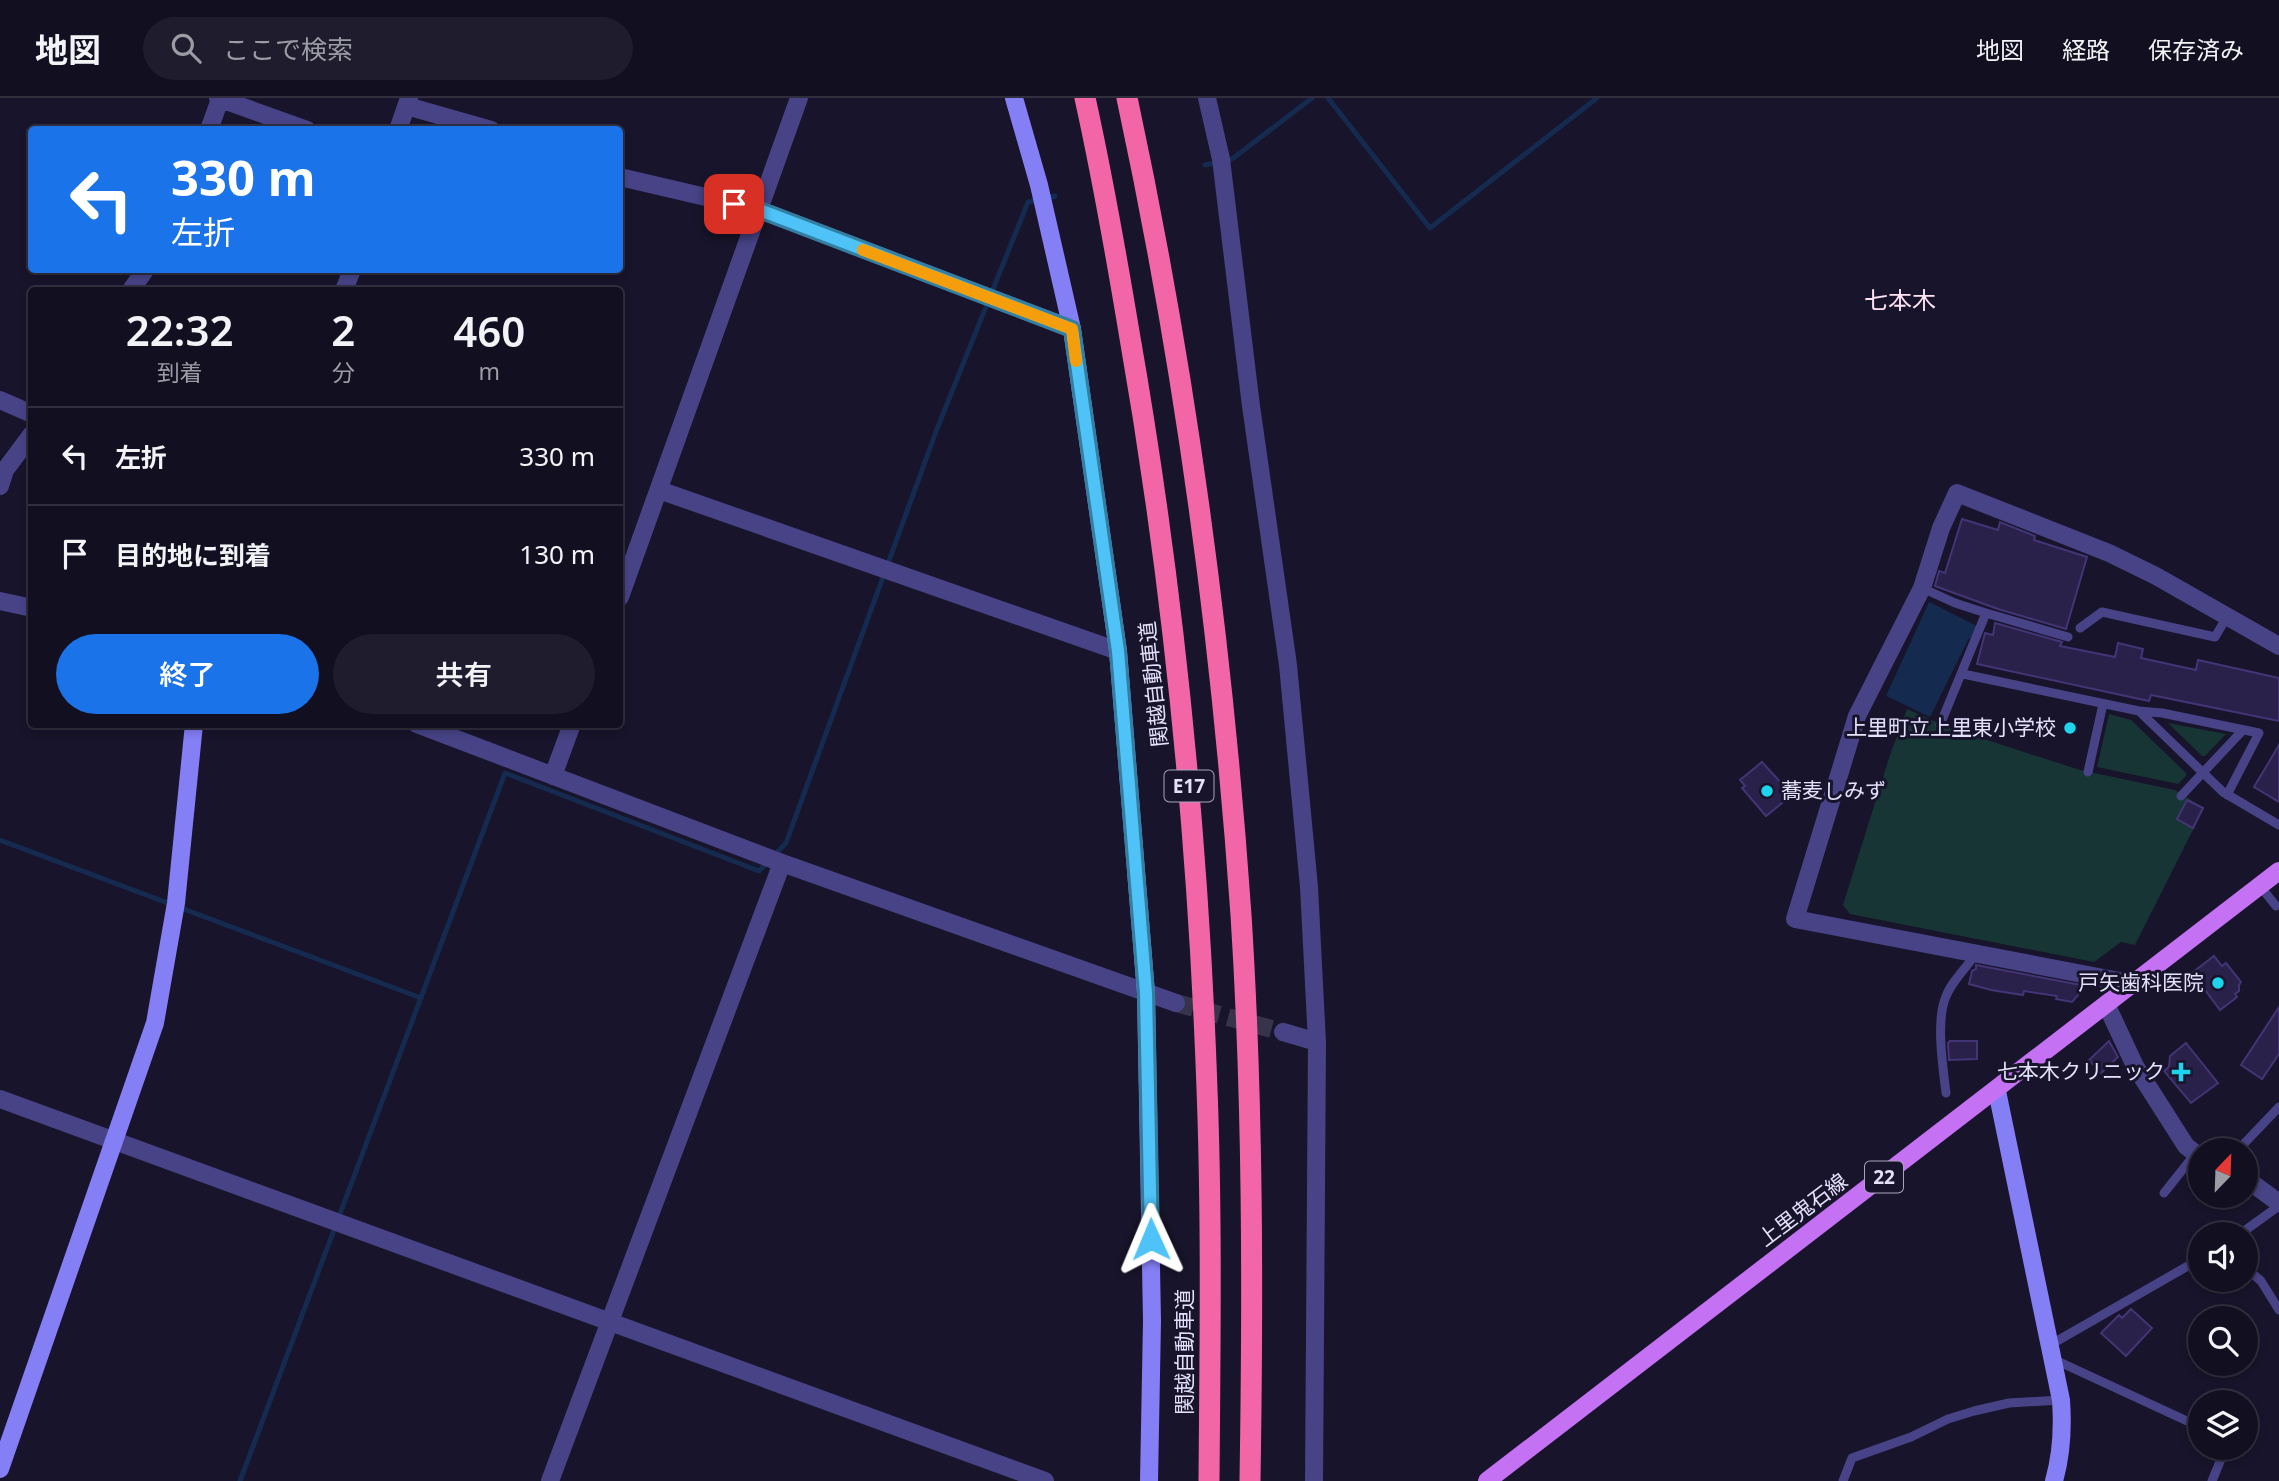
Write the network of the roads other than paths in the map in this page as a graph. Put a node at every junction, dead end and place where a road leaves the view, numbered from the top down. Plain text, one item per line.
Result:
1 (219, 98) edge
2 (799, 98) edge
3 (1014, 98) edge
4 (1085, 98) edge
5 (1127, 98) edge
6 (1207, 98) edge
7 (408, 102) edge
8 (210, 126) edge
9 (296, 126) edge
10 (399, 126) edge
11 (479, 126) edge
12 (623, 178) edge
13 (757, 209) junction
14 (1072, 329) junction
15 (0, 400) edge
16 (28, 412) edge
17 (28, 440) edge
18 (0, 485) edge
19 (659, 490) junction
20 (1922, 588) junction
21 (623, 589) edge
22 (0, 601) edge
23 (28, 607) edge
24 (1986, 613) junction
25 (2228, 615) junction
26 (2080, 628) dead end
27 (2068, 637) dead end
28 (2279, 646) edge
29 (1118, 651) junction
30 (1963, 674) junction
31 (2103, 704) junction
32 (2139, 711) junction
33 (1940, 725) dead end
34 (194, 728) edge
35 (427, 728) edge
36 (571, 728) edge
37 (2243, 730) junction
38 (2088, 772) dead end
39 (2203, 773) junction
40 (553, 776) junction
41 (2227, 795) junction
42 (2181, 796) dead end
43 (2279, 825) edge
44 (782, 863) junction
45 (2279, 871) edge
46 (2260, 886) junction
47 (2276, 906) dead end
48 (1976, 954) junction
49 (2134, 984) junction
50 (1146, 993) junction
51 (1176, 1003) tunnel mouth
52 (2107, 1006) junction
53 (1283, 1032) tunnel mouth
54 (1317, 1042) junction
55 (1997, 1091) junction
56 (1946, 1093) dead end
57 (0, 1099) edge
58 (2279, 1107) edge
59 (2249, 1138) edge
60 (115, 1141) junction
61 (2188, 1148) edge
62 (2188, 1166) edge
63 (2258, 1188) edge
64 (2164, 1193) dead end
65 (2279, 1205) edge
66 (2256, 1222) edge
67 (2188, 1267) edge
68 (2258, 1278) edge
69 (2279, 1310) edge
70 (608, 1323) junction
71 (2052, 1352) junction
72 (2061, 1400) junction
73 (2188, 1421) edge
74 (2221, 1460) edge
75 (0, 1469) edge
76 (550, 1481) edge
77 (1045, 1481) edge
78 (1149, 1481) edge
79 (1209, 1481) edge
80 (1250, 1481) edge
81 (1314, 1481) edge
82 (1487, 1481) edge
83 (1843, 1481) edge
84 (2054, 1481) edge
85 (2212, 1481) edge

1 - 8 street
1 - 9 street
2 - 13 street
3 - 14 street
4 - 79 highway, 関越自動車道 / E17
5 - 80 highway, E17
6 - 54 street
7 - 10 street
7 - 11 street
12 - 13 street
13 - 14 street
13 - 19 street
14 - 29 street
15 - 16 street
17 - 18 street
19 - 21 street
19 - 29 street
20 - 24 lane
20 - 25 street
20 - 48 street
22 - 23 street
24 - 27 lane
24 - 30 lane
25 - 26 lane
25 - 28 street
29 - 50 street
30 - 31 lane
30 - 33 lane
31 - 32 lane
31 - 38 lane
32 - 37 lane
32 - 39 lane
34 - 60 street
35 - 40 street
36 - 40 street
37 - 39 lane
37 - 41 lane
39 - 41 lane
39 - 42 lane
40 - 44 street
41 - 43 lane
44 - 50 street
44 - 70 street
45 - 46 main road, 上里鬼石線 / 22
46 - 47 lane
46 - 49 main road, 上里鬼石線 / 22
48 - 49 street
48 - 56 lane
49 - 52 main road, 上里鬼石線 / 22
50 - 51 street
50 - 78 street
52 - 55 main road, 上里鬼石線 / 22
52 - 61 street
53 - 54 street
54 - 81 street
55 - 71 street
55 - 82 main road, 上里鬼石線 / 22
57 - 60 street
58 - 59 lane
60 - 70 street
60 - 75 street
62 - 64 lane
63 - 65 street
65 - 66 lane
67 - 71 lane
68 - 69 lane
70 - 76 street
70 - 77 street
71 - 72 street
71 - 73 lane
72 - 83 lane
72 - 84 street
74 - 85 lane

